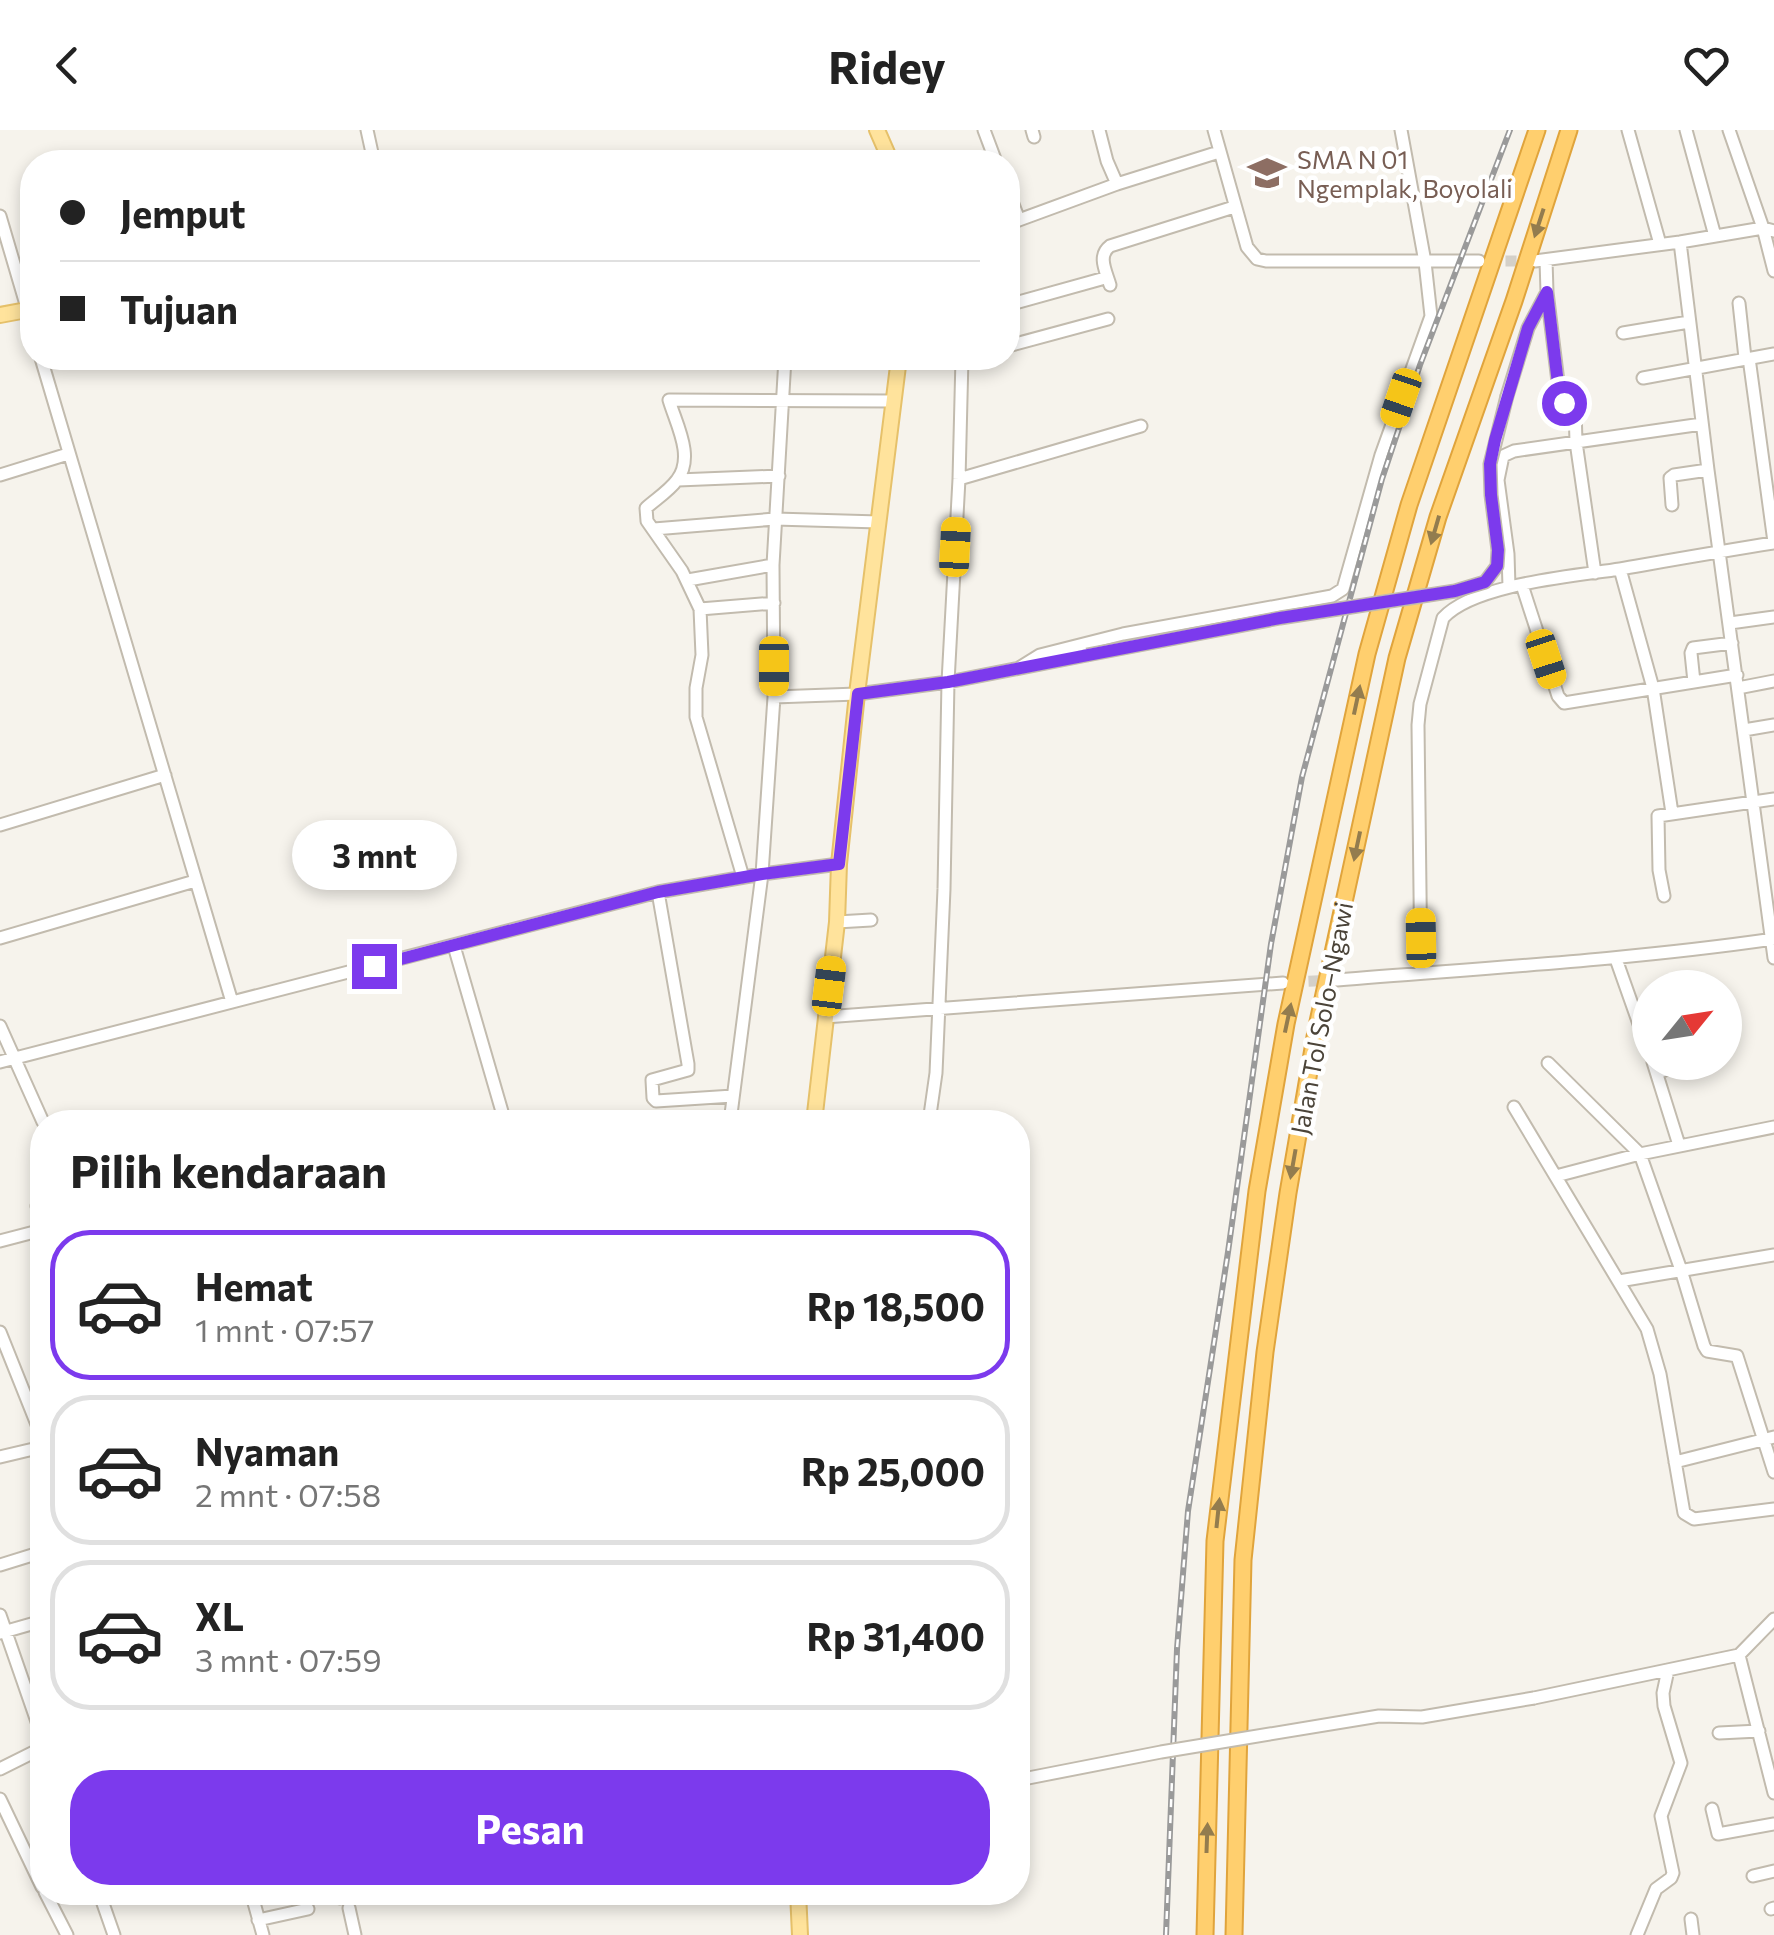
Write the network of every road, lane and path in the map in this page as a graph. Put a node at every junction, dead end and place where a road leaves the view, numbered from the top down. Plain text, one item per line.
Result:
1 (1100, 130) edge
2 (1214, 130) edge
3 (1400, 130) edge
4 (1537, 130) edge
5 (1569, 130) edge
6 (1628, 130) edge
7 (1686, 130) edge
8 (1729, 130) edge
9 (1220, 152) junction
10 (1117, 184) junction
11 (1234, 207) junction
12 (0, 216) edge
13 (1020, 219) edge
14 (1769, 230) edge
15 (1715, 236) junction
16 (1680, 242) junction
17 (1660, 244) junction
18 (1425, 262) junction
19 (1478, 262) tunnel mouth
20 (1774, 271) edge
21 (20, 280) edge
22 (1547, 292) junction
23 (1020, 302) edge
24 (1739, 303) dead end
25 (1108, 319) dead end
26 (1690, 322) junction
27 (1623, 333) dead end
28 (1020, 343) edge
29 (1774, 354) edge
30 (1747, 358) junction
31 (1695, 367) junction
32 (45, 370) edge
33 (784, 370) edge
34 (897, 370) edge
35 (963, 370) edge
36 (1643, 378) dead end
37 (782, 400) junction
38 (893, 401) junction
39 (1702, 424) junction
40 (1141, 426) dead end
41 (1576, 442) junction
42 (68, 454) junction
43 (1708, 470) junction
44 (0, 474) edge
45 (779, 476) junction
46 (678, 480) junction
47 (959, 480) junction
48 (1672, 505) dead end
49 (776, 518) junction
50 (879, 522) junction
51 (654, 529) junction
52 (1774, 542) edge
53 (1720, 552) junction
54 (773, 565) junction
55 (1620, 569) junction
56 (1595, 573) junction
57 (688, 580) junction
58 (1516, 586) junction
59 (774, 602) junction
60 (700, 609) junction
61 (1774, 617) edge
62 (1730, 624) junction
63 (1732, 644) junction
64 (1018, 668) junction
65 (1774, 681) edge
66 (948, 682) junction
67 (1694, 682) junction
68 (1738, 682) junction
69 (1652, 688) junction
70 (858, 694) junction
71 (774, 697) junction
72 (1774, 724) edge
73 (1744, 730) junction
74 (165, 775) junction
75 (1774, 799) edge
76 (1754, 802) junction
77 (1672, 813) junction
78 (0, 825) edge
79 (839, 864) junction
80 (762, 874) junction
81 (743, 878) junction
82 (196, 882) junction
83 (658, 892) junction
84 (1664, 896) dead end
85 (872, 920) dead end
86 (836, 922) junction
87 (0, 938) edge
88 (1773, 939) edge
89 (454, 946) junction
90 (1774, 958) edge
91 (1616, 959) junction
92 (1421, 973) junction
93 (1337, 980) tunnel mouth
94 (1283, 983) tunnel mouth
95 (232, 1002) junction
96 (1632, 1004) edge
97 (938, 1008) junction
98 (825, 1017) junction
99 (0, 1026) edge
100 (15, 1059) junction
101 (0, 1062) edge
102 (1548, 1063) dead end
103 (1659, 1080) edge
104 (733, 1096) junction
105 (1514, 1107) dead end
106 (38, 1110) edge
107 (502, 1110) edge
108 (731, 1110) edge
109 (815, 1110) edge
110 (931, 1110) edge
111 (1774, 1127) edge
112 (1680, 1146) junction
113 (1640, 1154) junction
114 (1556, 1176) junction
115 (30, 1233) edge
116 (0, 1242) edge
117 (1774, 1255) edge
118 (1682, 1270) junction
119 (1619, 1281) junction
120 (0, 1332) edge
121 (30, 1406) edge
122 (1769, 1438) edge
123 (30, 1450) edge
124 (0, 1457) edge
125 (1675, 1462) junction
126 (1774, 1472) edge
127 (1774, 1510) edge
128 (30, 1556) edge
129 (0, 1565) edge
130 (0, 1615) edge
131 (1774, 1619) edge
132 (30, 1624) edge
133 (3, 1632) edge
134 (1739, 1654) junction
135 (1668, 1670) junction
136 (30, 1700) edge
137 (1759, 1731) junction
138 (1719, 1733) dead end
139 (30, 1754) edge
140 (0, 1769) edge
141 (1030, 1778) edge
142 (1774, 1792) edge
143 (0, 1799) edge
144 (1712, 1808) dead end
145 (1774, 1824) edge
146 (30, 1858) edge
147 (1774, 1871) edge
148 (1753, 1876) dead end
149 (53, 1905) edge
150 (104, 1905) edge
151 (255, 1905) edge
152 (345, 1905) edge
153 (799, 1905) edge
154 (308, 1909) dead end
155 (1691, 1919) dead end
156 (258, 1920) junction
157 (67, 1935) edge
158 (114, 1935) edge
159 (263, 1935) edge
160 (356, 1935) edge
161 (800, 1935) edge
162 (1205, 1935) edge
163 (1234, 1935) edge
164 (1637, 1935) edge
165 (1693, 1935) edge

1 - 10 street
2 - 9 street
3 - 18 street
162 -> 4 highway, Jalan Tol Solo–Ngawi
5 -> 163 highway, Jalan Tol Solo–Ngawi
6 - 17 street
7 - 15 street
8 - 14 street
9 - 10 street
9 - 11 street
10 - 13 street
11 - 18 street
11 - 23 street
12 - 21 street
14 - 15 street
14 - 20 street
15 - 16 street
16 - 17 street
16 - 26 street
17 - 22 street
18 - 19 street
18 - 64 street
22 - 41 street
22 - 64 street, bridge
24 - 30 street
25 - 28 street
26 - 27 street
26 - 31 street
29 - 30 street
30 - 31 street
30 - 52 street
31 - 36 street
31 - 39 street
32 - 42 street
33 - 37 street
34 - 38 main road
35 - 47 street
37 - 38 street
37 - 45 street
37 - 46 street
38 - 50 main road
39 - 41 street
39 - 43 street
40 - 47 street
41 - 56 street
41 - 58 street
42 - 44 street
42 - 74 street
43 - 48 street
43 - 53 street
45 - 46 street
45 - 49 street
46 - 51 street
47 - 66 street
49 - 50 street
49 - 51 street
49 - 54 street
50 - 70 main road
51 - 57 street
52 - 53 street
53 - 55 street
53 - 62 street
54 - 57 street
54 - 59 street
55 - 56 street
55 - 69 street
56 - 58 street
57 - 60 street
58 - 69 street
58 - 92 street
59 - 60 street
59 - 71 street
60 - 81 street
61 - 62 street
62 - 63 street
63 - 67 street
63 - 68 street
64 - 66 street
65 - 68 street
66 - 70 street
66 - 97 street
67 - 68 street
67 - 69 street
68 - 73 street
69 - 77 street
70 - 71 street
70 - 79 main road
71 - 80 street
72 - 73 street
73 - 76 street
74 - 78 street
74 - 82 street
75 - 76 street
76 - 77 street
76 - 88 street
77 - 84 street
79 - 80 street
79 - 86 main road
80 - 81 street
80 - 104 street
81 - 83 street
82 - 87 street
82 - 95 street
83 - 89 street
83 - 104 street
85 - 86 street
86 - 98 main road
88 - 90 street
88 - 91 street
89 - 95 street
89 - 107 street
91 - 92 street
91 - 96 street
92 - 93 street
94 - 97 street
95 - 100 street
97 - 98 street
97 - 110 street
98 - 109 main road
99 - 100 street
100 - 101 street
100 - 106 street
102 - 113 street
103 - 112 street
104 - 108 street
105 - 114 street
111 - 112 street
112 - 113 street
113 - 114 street
113 - 118 street
114 - 119 street
115 - 116 street
117 - 118 street
118 - 119 street
118 - 122 street
119 - 125 street
120 - 121 street
122 - 125 street
122 - 126 street
123 - 124 street
125 - 127 street
128 - 129 street
130 - 133 street
131 - 134 street
132 - 133 street
133 - 136 street
134 - 135 street
134 - 137 street
135 - 141 street, bridge
135 - 164 street
137 - 138 street
137 - 142 street
139 - 140 street
143 - 146 street
144 - 145 street
147 - 148 street
149 - 157 street
150 - 158 street
151 - 156 street
152 - 160 street
153 - 161 main road
154 - 156 street
155 - 165 street
156 - 159 street

